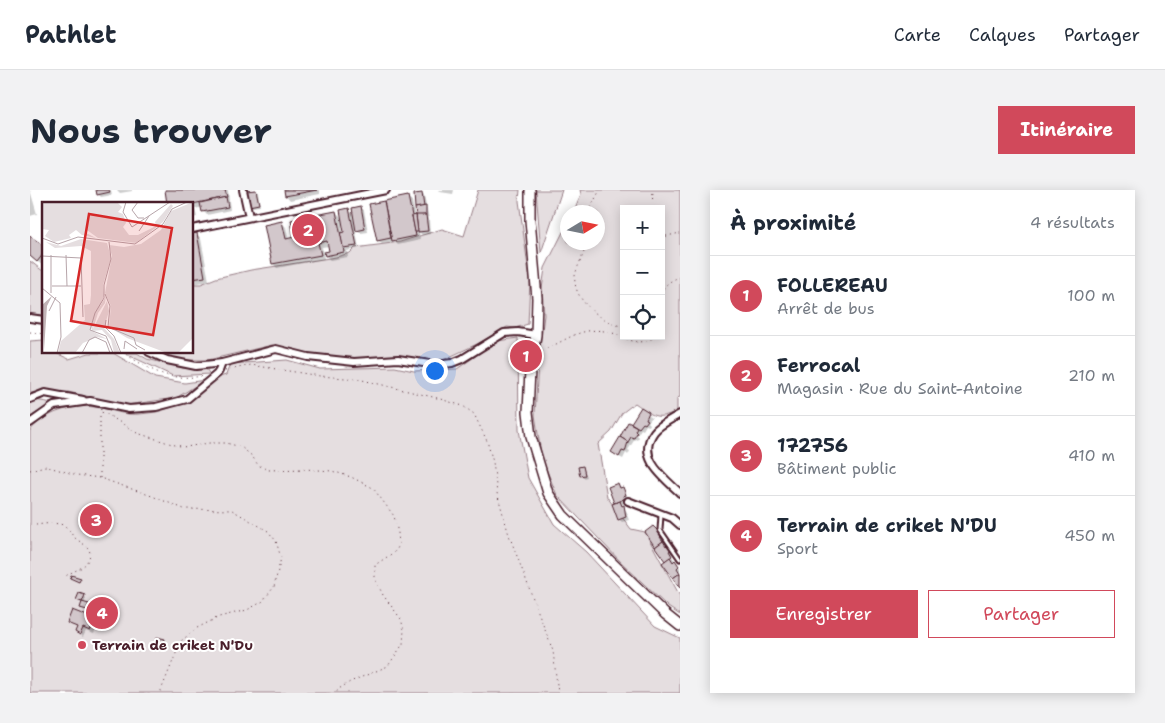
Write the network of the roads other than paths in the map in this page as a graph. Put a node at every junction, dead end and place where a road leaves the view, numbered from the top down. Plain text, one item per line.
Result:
1 (243, 190) edge
2 (386, 190) edge
3 (530, 190) edge
4 (249, 217) junction
5 (194, 229) edge
6 (536, 335) junction
7 (154, 354) edge
8 (222, 363) junction
9 (30, 399) edge
10 (90, 401) junction
11 (680, 414) edge
12 (30, 423) edge
13 (680, 493) edge
14 (628, 501) dead end
15 (661, 515) junction
16 (680, 525) edge
17 (680, 559) edge
18 (680, 626) edge

1 - 4 street
2 - 4 street
3 - 6 main road
4 - 5 street
6 - 8 street
6 - 18 main road
7 - 8 street
8 - 10 street
9 - 10 street
10 - 12 street
11 - 13 street
14 - 15 street
15 - 16 street
15 - 17 lane

